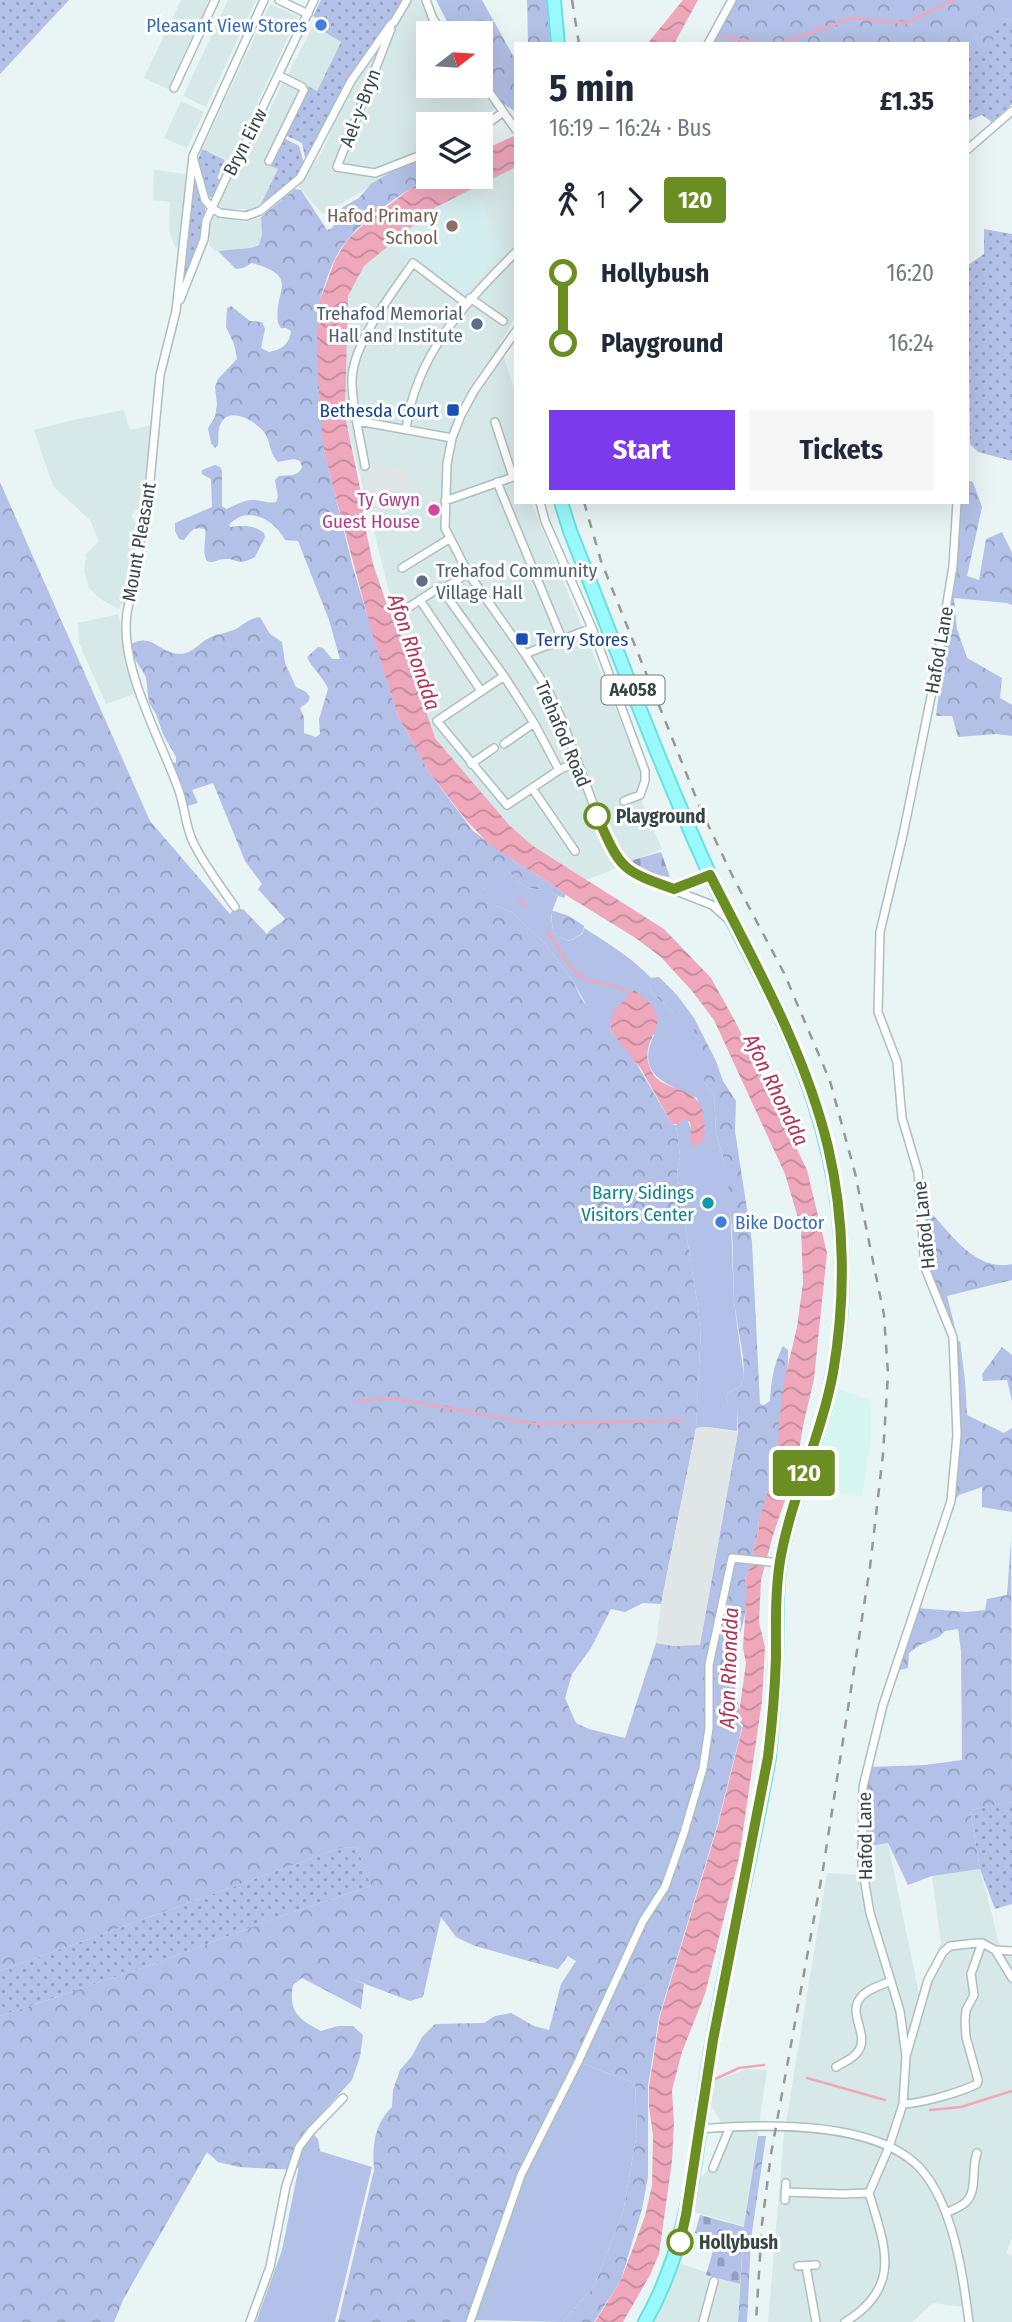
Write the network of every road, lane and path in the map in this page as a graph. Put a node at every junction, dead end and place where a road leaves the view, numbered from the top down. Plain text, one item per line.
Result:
1 (215, 0) edge
2 (264, 0) edge
3 (279, 0) edge
4 (314, 0) edge
5 (407, 0) edge
6 (426, 0) edge
7 (554, 0) edge
8 (732, 0) edge
9 (308, 14) junction
10 (435, 21) edge
11 (394, 22) junction
12 (558, 42) edge
13 (709, 42) edge
14 (278, 75) junction
15 (174, 88) dead end
16 (494, 98) edge
17 (1012, 111) edge
18 (503, 112) junction
19 (493, 120) edge
20 (514, 127) edge
21 (969, 148) edge
22 (193, 156) junction
23 (416, 157) edge
24 (269, 162) dead end
25 (212, 208) junction
26 (514, 254) edge
27 (469, 301) junction
28 (176, 311) junction
29 (503, 321) dead end
30 (514, 334) edge
31 (358, 421) junction
32 (495, 422) dead end
33 (405, 430) junction
34 (452, 438) junction
35 (365, 466) dead end
36 (514, 476) edge
37 (497, 482) junction
38 (445, 501) junction
39 (541, 504) edge
40 (562, 504) edge
41 (957, 504) edge
42 (450, 539) junction
43 (402, 568) dead end
44 (468, 573) junction
45 (441, 589) junction
46 (420, 600) junction
47 (403, 611) dead end
48 (592, 628) junction
49 (562, 639) junction
50 (525, 654) junction
51 (504, 676) junction
52 (481, 691) junction
53 (534, 723) junction
54 (504, 744) dead end
55 (494, 748) dead end
56 (577, 762) junction
57 (471, 764) junction
58 (559, 770) junction
59 (532, 788) junction
60 (624, 801) dead end
61 (575, 851) dead end
62 (710, 875) junction
63 (674, 889) junction
64 (235, 907) dead end
65 (737, 928) junction
66 (774, 1562) junction
67 (982, 1943) junction
68 (995, 1950) junction
69 (1012, 1951) edge
70 (1012, 1978) edge
71 (891, 1981) junction
72 (906, 2056) junction
73 (836, 2067) dead end
74 (343, 2098) dead end
75 (903, 2104) junction
76 (730, 2127) junction
77 (699, 2129) junction
78 (889, 2147) junction
79 (977, 2152) dead end
80 (713, 2168) dead end
81 (786, 2183) dead end
82 (869, 2193) junction
83 (946, 2213) junction
84 (816, 2265) dead end
85 (714, 2281) dead end
86 (250, 2322) edge
87 (470, 2322) edge
88 (645, 2322) edge
89 (703, 2322) edge
90 (817, 2322) edge
91 (845, 2322) edge
92 (968, 2322) edge

1 - 15 street
2 - 22 street, Mount Pleasant
3 - 9 street
4 - 9 street, Bryn Eirw
5 - 11 street
6 - 10 street
7 - 12 main road
8 - 13 street
9 - 14 street, Bryn Eirw
11 - 23 street, Ael-y-Bryn
11 - 25 street
14 - 24 street
14 - 25 street, Bryn Eirw
16 - 18 street
17 - 21 street
18 - 19 street
18 - 20 street
22 - 25 street
22 - 28 street, Mount Pleasant
25 - 28 street, Bryn Eirw
26 - 27 street
27 - 29 street
27 - 31 street
27 - 33 street
28 - 64 street, Mount Pleasant
30 - 34 street, Trehafod Road
31 - 33 street
31 - 35 street
32 - 36 street
33 - 34 street
34 - 38 street, Trehafod Road
36 - 37 street
37 - 38 street
37 - 49 street
38 - 42 street, Trehafod Road
39 - 48 street
40 - 62 main road, A4058
41 - 71 street, Hafod Lane
42 - 43 street
42 - 44 street, Trehafod Road
44 - 45 street
44 - 50 street, Trehafod Road
45 - 46 street
45 - 51 street
46 - 47 street
46 - 52 street
48 - 49 street
48 - 60 street
49 - 50 street
50 - 56 street, Trehafod Road
51 - 52 street
51 - 53 street
52 - 57 street
53 - 54 street
53 - 58 street
55 - 57 street
56 - 58 street
56 - 63 street, Trehafod Road
57 - 59 street
58 - 59 street
59 - 61 street
62 - 63 street
62 - 65 main road, A4058
63 - 65 street, Trehafod Road
65 - 66 main road, A4058
66 - 77 main road, A4058
66 - 87 street
67 - 68 street
67 - 72 street
67 - 75 street
68 - 69 street
68 - 70 street
71 - 72 street, Hafod Lane
71 - 73 street
72 - 75 street, Hafod Lane
74 - 86 street
75 - 78 street, Hafod Lane
76 - 77 street
76 - 78 street
76 - 80 street
77 - 88 main road, A4058
78 - 82 street, Hafod Lane
78 - 83 street
79 - 83 street
81 - 82 street
82 - 91 street
83 - 92 street
84 - 90 street
85 - 89 street

